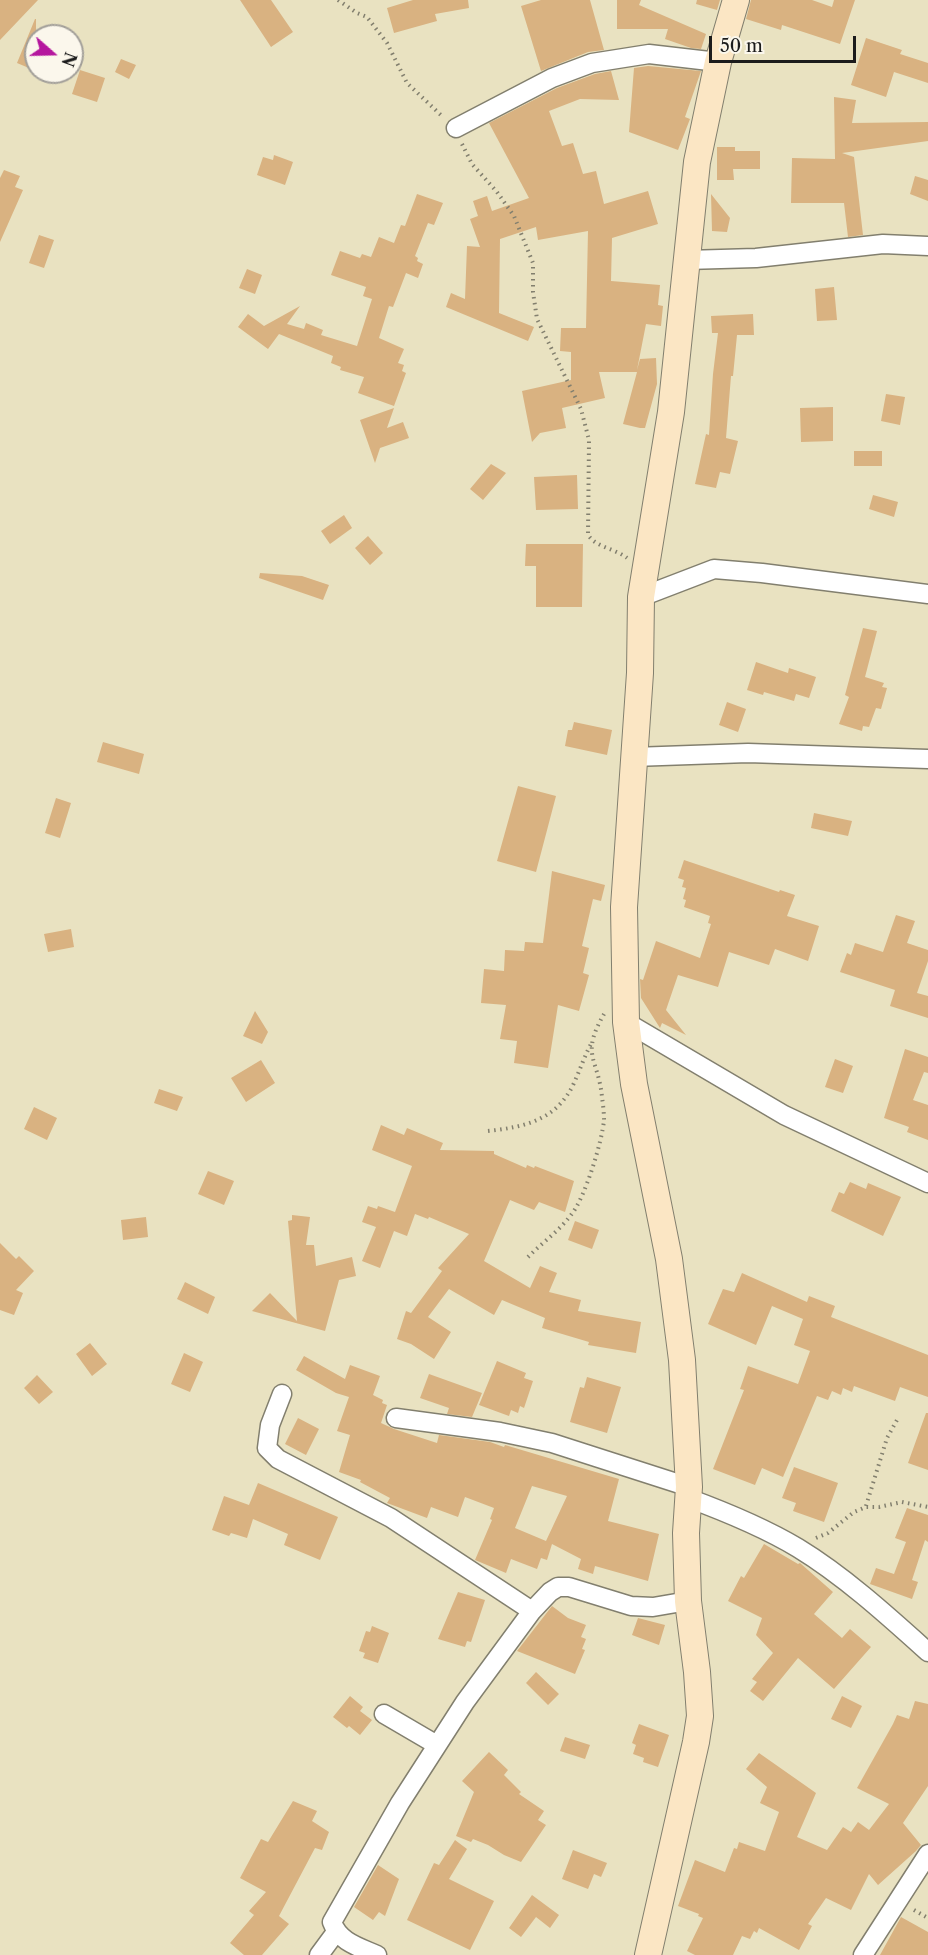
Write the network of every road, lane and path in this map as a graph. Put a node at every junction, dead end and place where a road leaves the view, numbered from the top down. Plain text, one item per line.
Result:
1 (338, 0) edge
2 (736, 0) edge
3 (717, 62) junction
4 (456, 128) junction
5 (928, 246) edge
6 (686, 260) junction
7 (645, 572) junction
8 (928, 594) edge
9 (641, 597) junction
10 (633, 758) junction
11 (928, 759) edge
12 (625, 978) junction
13 (626, 1022) junction
14 (591, 1043) junction
15 (488, 1131) dead end
16 (928, 1183) edge
17 (528, 1257) dead end
18 (282, 1394) dead end
19 (396, 1418) dead end
20 (897, 1420) dead end
21 (688, 1492) junction
22 (866, 1507) junction
23 (928, 1508) edge
24 (797, 1547) junction
25 (688, 1600) junction
26 (532, 1611) junction
27 (928, 1652) edge
28 (384, 1714) dead end
29 (437, 1745) junction
30 (928, 1854) edge
31 (336, 1932) junction
32 (319, 1955) edge
33 (377, 1955) edge
34 (649, 1955) edge
35 (863, 1955) edge

1 - 4 path
2 - 3 street
3 - 4 street
3 - 6 street
4 - 7 path
5 - 6 street
6 - 7 street
7 - 9 street
8 - 9 street
9 - 10 street
10 - 11 street
10 - 12 street
12 - 13 street
12 - 14 path
13 - 16 street
13 - 21 street
14 - 15 path
14 - 17 path
18 - 26 street
19 - 21 street
20 - 22 path
21 - 24 street
21 - 25 street
22 - 23 path
22 - 24 path
24 - 27 street
25 - 26 street
25 - 34 street
26 - 29 street
28 - 29 street
29 - 31 street
30 - 35 street
31 - 32 street
31 - 33 street

